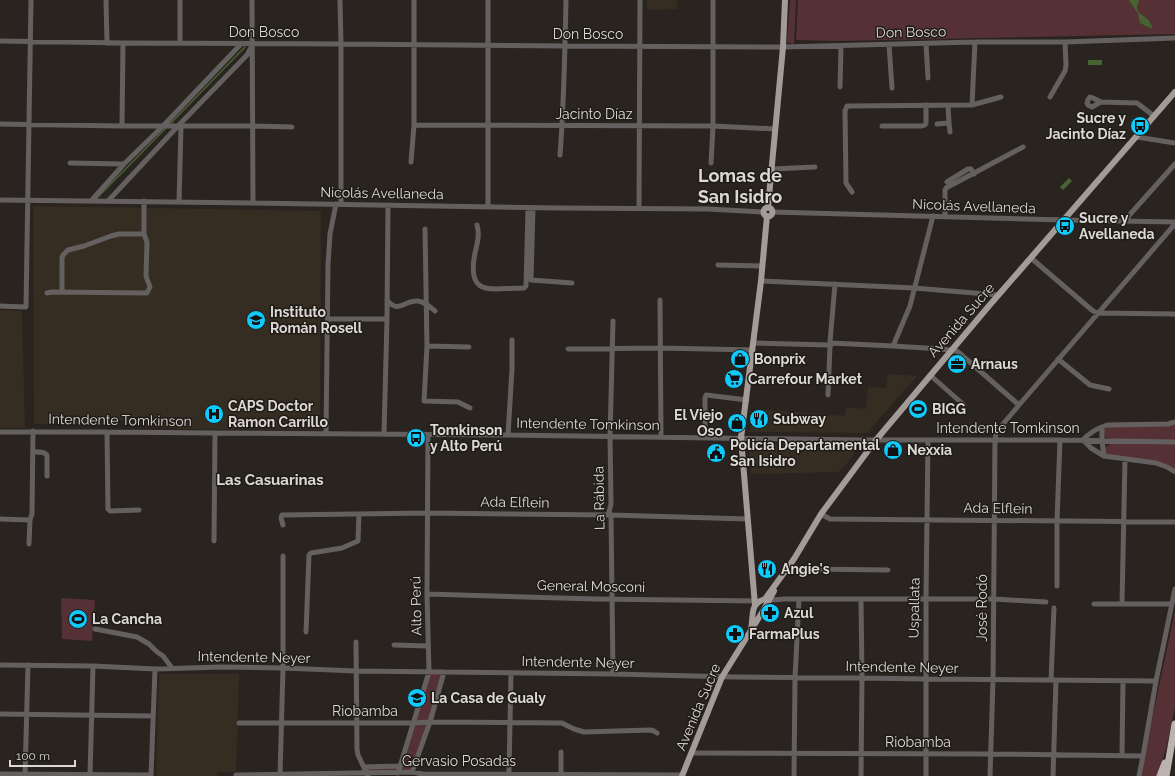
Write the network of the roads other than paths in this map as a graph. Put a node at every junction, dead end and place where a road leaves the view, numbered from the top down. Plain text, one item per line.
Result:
1 (31, 0) edge
2 (106, 0) edge
3 (180, 0) edge
4 (252, 0) edge
5 (340, 0) edge
6 (414, 0) edge
7 (488, 0) edge
8 (566, 0) edge
9 (640, 0) edge
10 (713, 0) edge
11 (785, 0) edge
12 (1175, 38) edge
13 (0, 41) edge
14 (31, 42) junction
15 (975, 42) junction
16 (1065, 42) junction
17 (107, 43) junction
18 (124, 43) junction
19 (180, 43) junction
20 (241, 44) junction
21 (252, 44) junction
22 (341, 44) junction
23 (926, 44) junction
24 (414, 45) junction
25 (488, 45) junction
26 (889, 45) junction
27 (566, 46) junction
28 (640, 46) junction
29 (714, 46) junction
30 (841, 46) junction
31 (783, 47) junction
32 (928, 78) dead end
33 (840, 87) dead end
34 (892, 88) dead end
35 (1175, 92) edge
36 (1001, 97) dead end
37 (1050, 97) dead end
38 (1101, 102) dead end
39 (926, 105) junction
40 (948, 105) junction
41 (972, 105) junction
42 (1154, 116) junction
43 (949, 123) junction
44 (0, 124) edge
45 (937, 124) dead end
46 (30, 125) junction
47 (414, 125) junction
48 (488, 125) junction
49 (122, 126) junction
50 (165, 126) junction
51 (178, 126) junction
52 (253, 126) junction
53 (562, 126) junction
54 (640, 126) junction
55 (713, 126) junction
56 (882, 126) dead end
57 (292, 127) dead end
58 (775, 128) junction
59 (950, 132) dead end
60 (1137, 136) junction
61 (1175, 143) edge
62 (1023, 147) dead end
63 (560, 155) dead end
64 (411, 162) dead end
65 (70, 163) dead end
66 (711, 163) dead end
67 (124, 164) junction
68 (1175, 164) edge
69 (815, 167) dead end
70 (772, 169) junction
71 (974, 174) junction
72 (947, 182) dead end
73 (852, 192) dead end
74 (0, 200) edge
75 (28, 200) junction
76 (91, 201) junction
77 (108, 201) junction
78 (144, 201) junction
79 (179, 202) junction
80 (253, 203) junction
81 (338, 204) junction
82 (388, 205) junction
83 (488, 207) junction
84 (531, 208) junction
85 (639, 209) junction
86 (768, 212) junction
87 (933, 216) junction
88 (945, 216) junction
89 (1064, 220) junction
90 (1125, 220) junction
91 (1175, 223) edge
92 (477, 225) dead end
93 (425, 229) dead end
94 (144, 234) junction
95 (1031, 258) junction
96 (718, 265) dead end
97 (762, 266) junction
98 (761, 281) junction
99 (572, 283) dead end
100 (835, 284) junction
101 (914, 288) junction
102 (62, 292) junction
103 (47, 293) dead end
104 (998, 295) junction
105 (387, 300) junction
106 (660, 300) dead end
107 (426, 304) junction
108 (0, 306) edge
109 (435, 311) dead end
110 (1098, 313) junction
111 (1175, 314) edge
112 (328, 319) junction
113 (387, 319) junction
114 (613, 322) dead end
115 (512, 340) dead end
116 (830, 344) junction
117 (426, 346) junction
118 (753, 346) junction
119 (893, 346) junction
120 (469, 347) dead end
121 (660, 348) junction
122 (568, 349) dead end
123 (613, 349) junction
124 (951, 350) junction
125 (1058, 359) junction
126 (930, 375) junction
127 (1109, 389) dead end
128 (828, 395) dead end
129 (747, 400) junction
130 (964, 405) dead end
131 (1019, 405) junction
132 (470, 408) dead end
133 (1175, 422) edge
134 (1102, 427) junction
135 (706, 429) dead end
136 (33, 431) junction
137 (0, 432) edge
138 (107, 432) junction
139 (215, 433) junction
140 (326, 434) junction
141 (384, 434) junction
142 (428, 435) junction
143 (508, 435) junction
144 (610, 436) junction
145 (661, 437) junction
146 (741, 438) junction
147 (876, 440) junction
148 (928, 440) junction
149 (995, 440) junction
150 (1060, 440) junction
151 (1083, 440) junction
152 (1102, 441) junction
153 (1175, 442) edge
154 (33, 452) junction
155 (1104, 456) junction
156 (1125, 459) junction
157 (1175, 472) edge
158 (47, 476) dead end
159 (139, 510) dead end
160 (427, 513) junction
161 (359, 514) junction
162 (821, 514) junction
163 (611, 515) junction
164 (0, 519) edge
165 (747, 519) junction
166 (927, 519) junction
167 (30, 520) junction
168 (994, 521) junction
169 (1057, 521) junction
170 (1124, 522) junction
171 (1175, 522) edge
172 (283, 525) dead end
173 (214, 541) dead end
174 (29, 544) dead end
175 (284, 556) dead end
176 (788, 567) junction
177 (888, 570) dead end
178 (782, 576) junction
179 (1057, 586) dead end
180 (1175, 589) edge
181 (775, 590) junction
182 (427, 594) junction
183 (613, 599) junction
184 (785, 599) junction
185 (799, 599) junction
186 (861, 599) junction
187 (926, 599) junction
188 (994, 599) junction
189 (1046, 602) dead end
190 (759, 603) junction
191 (1094, 604) dead end
192 (1122, 604) junction
193 (1172, 604) junction
194 (1054, 608) dead end
195 (764, 610) junction
196 (95, 629) dead end
197 (751, 629) junction
198 (306, 632) dead end
199 (356, 642) dead end
200 (394, 645) dead end
201 (428, 646) junction
202 (0, 665) edge
203 (28, 665) junction
204 (93, 666) junction
205 (172, 668) junction
206 (283, 668) junction
207 (155, 669) junction
208 (356, 671) junction
209 (428, 672) junction
210 (444, 672) junction
211 (511, 673) junction
212 (613, 674) junction
213 (722, 676) junction
214 (795, 678) junction
215 (862, 678) junction
216 (926, 679) junction
217 (993, 680) junction
218 (1054, 680) junction
219 (1123, 681) junction
220 (1156, 681) junction
221 (0, 714) edge
222 (27, 715) junction
223 (92, 716) junction
224 (153, 716) junction
225 (281, 722) junction
226 (430, 722) junction
227 (510, 722) junction
228 (240, 723) dead end
229 (358, 723) junction
230 (413, 723) junction
231 (1175, 724) edge
232 (657, 733) dead end
233 (1170, 748) junction
234 (561, 752) dead end
235 (692, 753) junction
236 (795, 753) junction
237 (861, 754) junction
238 (926, 754) junction
239 (990, 754) junction
240 (1054, 755) junction
241 (1122, 756) junction
242 (1143, 756) junction
243 (399, 766) junction
244 (364, 767) junction
245 (412, 772) junction
246 (398, 773) junction
247 (0, 774) edge
248 (509, 774) junction
249 (561, 774) junction
250 (25, 775) edge
251 (90, 775) edge
252 (236, 775) edge
253 (280, 775) edge
254 (367, 775) edge
255 (518, 775) edge
256 (151, 776) edge
257 (682, 776) edge
258 (794, 776) edge
259 (861, 776) edge
260 (926, 776) edge
261 (990, 776) edge
262 (1053, 776) edge
263 (1139, 776) edge
264 (1160, 776) edge
265 (1166, 776) edge

1 - 14 street
2 - 17 street
3 - 19 street
4 - 21 street
5 - 22 street
6 - 24 street
7 - 25 street
8 - 27 street
9 - 28 street
10 - 29 street
11 - 31 main road
12 - 16 street, Don Bosco
13 - 14 street, Don Bosco
14 - 17 street, Don Bosco
14 - 46 street
15 - 16 street, Don Bosco
15 - 23 street, Don Bosco
15 - 41 street
16 - 37 street
17 - 18 street, Don Bosco
18 - 19 street, Don Bosco
18 - 49 street
19 - 20 street, Don Bosco
20 - 21 street, Don Bosco
20 - 50 street
21 - 22 street, Don Bosco
21 - 51 street
21 - 52 street
22 - 24 street, Don Bosco
22 - 81 street
23 - 26 street, Don Bosco
23 - 32 street
24 - 25 street, Don Bosco
24 - 47 street
25 - 27 street, Don Bosco
25 - 48 street
26 - 30 street, Don Bosco
26 - 34 street
27 - 28 street, Don Bosco
27 - 53 street
28 - 29 street, Don Bosco
28 - 54 street
29 - 31 street, Don Bosco
29 - 55 street
30 - 31 street, Don Bosco
30 - 33 street
31 - 58 main road
35 - 42 main road, Avenida Sucre
36 - 41 street
38 - 42 street
39 - 40 street
39 - 56 street
39 - 73 street
40 - 41 street
40 - 43 street
42 - 60 main road, Avenida Sucre
43 - 45 street
43 - 59 street
44 - 46 street
46 - 49 street
46 - 75 street
47 - 48 street, Jacinto Díaz
47 - 64 street
48 - 53 street, Jacinto Díaz
48 - 83 street
49 - 50 street
50 - 51 street
50 - 67 street
51 - 52 street
51 - 77 street
51 - 79 street
52 - 57 street
52 - 80 street
53 - 54 street, Jacinto Díaz
53 - 63 street
54 - 55 street, Jacinto Díaz
54 - 85 street
55 - 58 street, Jacinto Díaz
55 - 66 street
58 - 70 main road
60 - 61 street
60 - 89 main road, Avenida Sucre
62 - 71 street
65 - 67 street
67 - 76 street
68 - 90 street
69 - 70 street
70 - 86 main road
71 - 72 street
71 - 88 street
74 - 75 street, Nicolás Avellaneda
75 - 76 street, Nicolás Avellaneda
75 - 108 street
76 - 77 street, Nicolás Avellaneda
77 - 78 street, Nicolás Avellaneda
78 - 79 street, Nicolás Avellaneda
78 - 94 street
79 - 80 street, Nicolás Avellaneda
80 - 81 street, Nicolás Avellaneda
81 - 82 street, Nicolás Avellaneda
81 - 112 street
82 - 83 street, Nicolás Avellaneda
82 - 105 street
83 - 84 street, Nicolás Avellaneda
84 - 85 street, Nicolás Avellaneda
84 - 92 street
84 - 99 street
85 - 86 street, Nicolás Avellaneda
86 - 87 street, Nicolás Avellaneda
86 - 97 main road
87 - 88 street, Nicolás Avellaneda
87 - 101 street
88 - 89 street, Nicolás Avellaneda
89 - 90 street, Nicolás Avellaneda
89 - 95 main road, Avenida Sucre
90 - 91 street, Nicolás Avellaneda
91 - 110 street
93 - 107 street
94 - 102 street
94 - 102 street
95 - 104 main road, Avenida Sucre
95 - 110 street
96 - 97 street
97 - 98 main road
98 - 100 street
98 - 118 main road
100 - 101 street
100 - 116 street
101 - 104 street
101 - 119 street
102 - 103 street
104 - 124 main road, Avenida Sucre
105 - 107 street
105 - 113 street
106 - 121 street
107 - 109 street
107 - 117 street
110 - 111 street
110 - 125 street
112 - 113 street
112 - 140 street
113 - 141 street
114 - 123 street, La Rábida
115 - 143 street
116 - 118 street
116 - 119 street
116 - 128 street
117 - 120 street
117 - 132 street
118 - 121 street
118 - 129 main road
119 - 124 street
121 - 123 street
121 - 145 street
122 - 123 street
123 - 144 street, La Rábida
124 - 126 main road, Avenida Sucre
124 - 131 street
125 - 127 street
125 - 131 street
126 - 130 street
126 - 147 main road, Avenida Sucre
129 - 135 street
129 - 146 main road
131 - 149 street
133 - 134 street
134 - 151 street
134 - 152 street
136 - 137 street, Intendente Tomkinson
136 - 138 street, Intendente Tomkinson
136 - 154 street
138 - 139 street, Intendente Tomkinson
138 - 159 street
139 - 140 street, Intendente Tomkinson
139 - 173 street
140 - 141 street, Intendente Tomkinson
141 - 142 street, Intendente Tomkinson
142 - 143 street, Intendente Tomkinson
142 - 160 street, Alto Perú
143 - 144 street, Intendente Tomkinson
144 - 145 street, Intendente Tomkinson
144 - 163 street, La Rábida
145 - 146 street, Intendente Tomkinson
146 - 147 street, Intendente Tomkinson
146 - 165 main road
147 - 148 street, Intendente Tomkinson
147 - 162 main road, Avenida Sucre
148 - 149 street, Intendente Tomkinson
148 - 166 street, Uspallata
149 - 150 street, Intendente Tomkinson
149 - 168 street, José Rodó
150 - 151 street, Intendente Tomkinson
150 - 169 street
151 - 152 street, Intendente Tomkinson
151 - 155 street
152 - 153 street, Intendente Tomkinson
152 - 155 street
154 - 158 street
154 - 167 street
155 - 156 street
156 - 157 street
156 - 170 street
160 - 161 street, Ada Elflein
160 - 163 street, Ada Elflein
160 - 182 street, Alto Perú
161 - 172 street, Ada Elflein
161 - 198 street
162 - 166 street, Ada Elflein
162 - 176 main road, Avenida Sucre
163 - 165 street, Ada Elflein
163 - 183 street, La Rábida
164 - 167 street
165 - 190 main road
166 - 168 street, Ada Elflein
166 - 187 street, Uspallata
167 - 174 street
168 - 169 street, Ada Elflein
168 - 188 street, José Rodó
169 - 170 street, Ada Elflein
169 - 179 street
170 - 171 street, Ada Elflein
170 - 192 street
175 - 206 street
176 - 177 street
176 - 178 main road, Avenida Sucre
178 - 181 main road, Avenida Sucre
178 - 190 main road, Avenida Sucre
180 - 193 street
181 - 184 street
181 - 190 main road, Avenida Sucre
182 - 183 street, General Mosconi
182 - 201 street, Alto Perú
183 - 190 street, General Mosconi
183 - 212 street, La Rábida
184 - 185 street, General Mosconi
184 - 190 street, General Mosconi
185 - 186 street, General Mosconi
185 - 214 street
186 - 187 street, General Mosconi
186 - 215 street
187 - 188 street, General Mosconi
187 - 216 street, Uspallata
188 - 189 street, General Mosconi
188 - 217 street, José Rodó
190 - 195 main road
190 - 195 main road
190 - 197 main road, Avenida Sucre
191 - 192 street
192 - 193 street
193 - 220 street
194 - 218 street
195 - 197 main road, Avenida Sucre
196 - 205 street
197 - 213 main road, Avenida Sucre
199 - 208 street
200 - 201 street
201 - 209 street, Alto Perú
202 - 203 street, Intendente Neyer
203 - 204 street, Intendente Neyer
203 - 222 street
204 - 207 street, Intendente Neyer
204 - 223 street
205 - 206 street, Intendente Neyer
205 - 207 street, Intendente Neyer
206 - 208 street, Intendente Neyer
206 - 225 street
207 - 224 street
208 - 209 street, Intendente Neyer
208 - 229 street
209 - 210 street, Intendente Neyer
209 - 230 street, Alto Perú
210 - 211 street, Intendente Neyer
210 - 226 street
211 - 212 street, Intendente Neyer
211 - 227 street
212 - 213 street, Intendente Neyer
213 - 214 street, Intendente Neyer
213 - 235 main road, Avenida Sucre
214 - 215 street, Intendente Neyer
214 - 236 street
215 - 216 street, Intendente Neyer
215 - 237 street
216 - 217 street, Intendente Neyer
216 - 238 street, Uspallata
217 - 218 street, Intendente Neyer
217 - 239 street, José Rodó
218 - 219 street, Intendente Neyer
218 - 240 street
219 - 220 street, Intendente Neyer
219 - 241 street
220 - 242 street
221 - 222 street
222 - 223 street
222 - 250 street
223 - 224 street
223 - 251 street
224 - 256 street
225 - 228 street, Riobamba
225 - 229 street, Riobamba
225 - 253 street
226 - 227 street, Riobamba
226 - 230 street, Riobamba
226 - 245 street
227 - 232 street, Riobamba
227 - 248 street
229 - 230 street, Riobamba
229 - 244 street
230 - 243 street, Alto Perú
231 - 233 highway
233 - 264 highway
233 - 265 highway
234 - 249 street
235 - 236 street, Riobamba
235 - 257 main road, Avenida Sucre
236 - 237 street, Riobamba
236 - 258 street
237 - 238 street, Riobamba
237 - 259 street
238 - 239 street, Riobamba
238 - 260 street, Uspallata
239 - 240 street, Riobamba
239 - 261 street, José Rodó
240 - 241 street, Riobamba
240 - 262 street
241 - 242 street, Riobamba
242 - 263 street
243 - 244 street, Gervasio Posadas
243 - 246 street, Alto Perú
244 - 254 street
245 - 246 street, Gervasio Posadas
245 - 248 street, Gervasio Posadas
246 - 254 street, Gervasio Posadas
247 - 250 street
248 - 255 street, Gervasio Posadas
249 - 255 street, Gervasio Posadas
249 - 257 street, Gervasio Posadas
250 - 251 street
251 - 256 street
252 - 253 street, Gervasio Posadas
253 - 254 street, Gervasio Posadas

